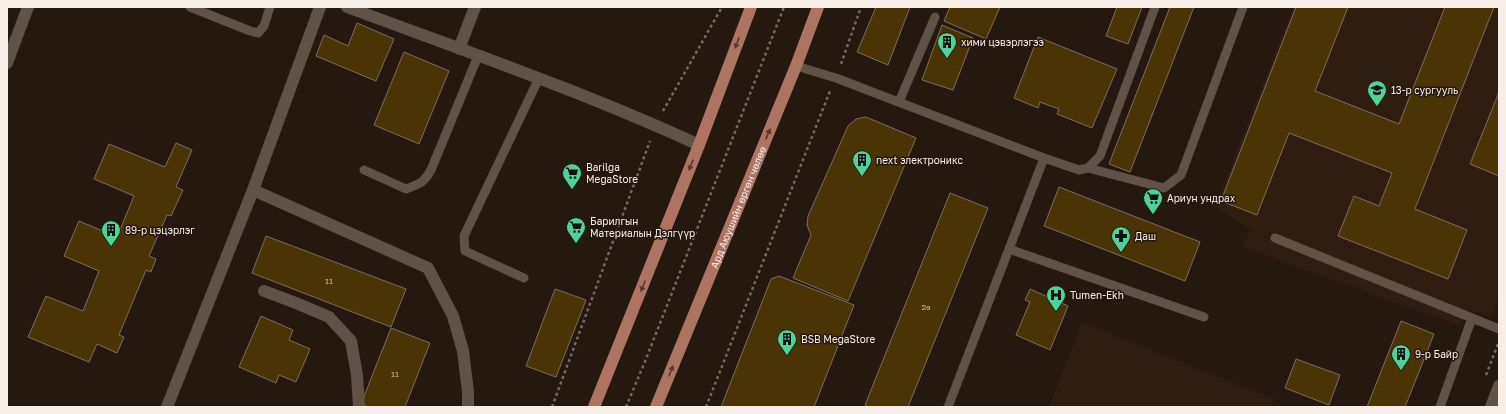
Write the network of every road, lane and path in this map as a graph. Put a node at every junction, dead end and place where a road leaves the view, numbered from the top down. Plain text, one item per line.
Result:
1 (28, 7) edge
2 (190, 7) edge
3 (270, 7) edge
4 (320, 7) edge
5 (347, 7) edge
6 (475, 7) edge
7 (722, 7) edge
8 (751, 7) edge
9 (784, 7) edge
10 (818, 7) edge
11 (861, 7) edge
12 (1155, 7) edge
13 (1243, 7) edge
14 (935, 17) dead end
15 (459, 49) junction
16 (478, 56) junction
17 (7, 63) edge
18 (796, 66) junction
19 (539, 78) junction
20 (836, 78) junction
21 (899, 102) junction
22 (656, 125) junction
23 (699, 145) junction
24 (1044, 158) junction
25 (1088, 168) junction
26 (364, 170) dead end
27 (253, 190) junction
28 (1275, 238) dead end
29 (1009, 249) junction
30 (524, 278) dead end
31 (264, 292) dead end
32 (1204, 317) dead end
33 (1472, 318) junction
34 (1499, 329) edge
35 (1499, 386) edge
36 (167, 407) edge
37 (359, 407) edge
38 (468, 407) edge
39 (552, 407) edge
40 (594, 407) edge
41 (626, 407) edge
42 (656, 407) edge
43 (706, 407) edge
44 (948, 407) edge
45 (1440, 407) edge
46 (1491, 407) edge

1 - 17 street
2 - 3 lane
4 - 27 street
5 - 15 street
6 - 15 street
7 - 22 path
8 -> 23 main road
9 - 41 path
10 - 18 main road, Ард Аюушийн өргөн чөлөө
11 - 20 path
12 - 25 lane
13 - 25 lane
14 - 21 lane
15 - 16 street
16 - 19 street
16 - 26 lane
18 - 20 lane
42 -> 18 main road, Ард Аюушийн өргөн чөлөө
19 - 22 street
19 - 30 lane
20 - 21 lane
20 - 43 path
21 - 24 lane
22 - 23 street
22 - 39 path
23 -> 40 main road
24 - 25 lane
24 - 29 lane
27 - 36 street
27 - 38 street
28 - 33 lane
29 - 32 lane
29 - 44 lane
31 - 37 street
33 - 34 lane
33 - 45 lane
35 - 46 street

